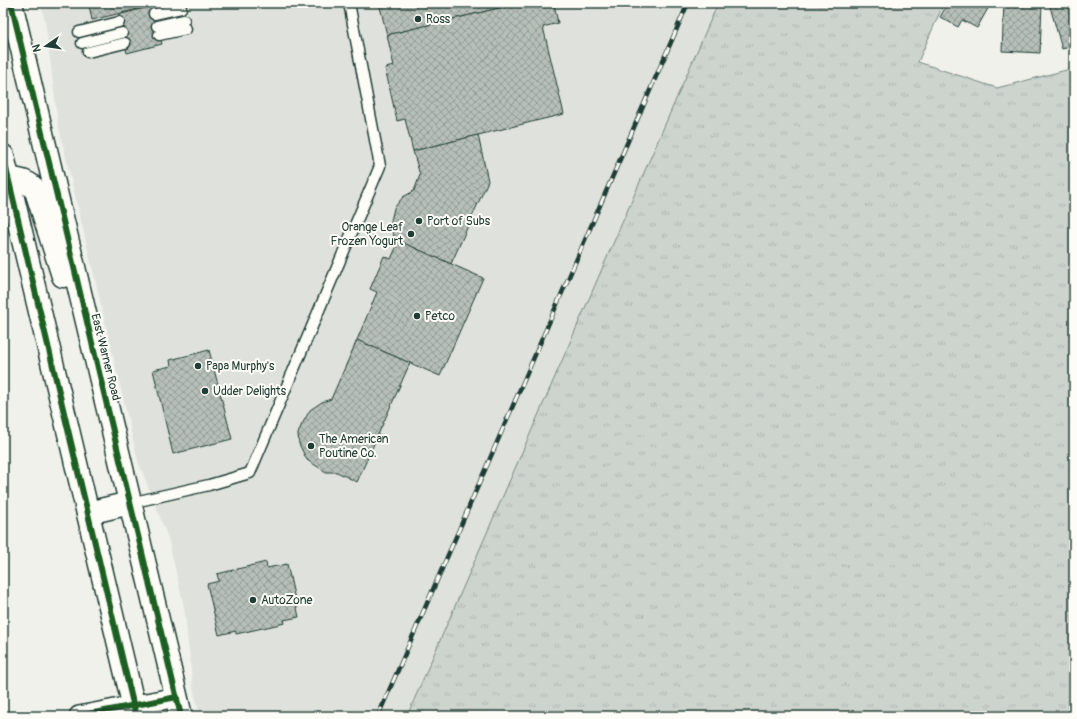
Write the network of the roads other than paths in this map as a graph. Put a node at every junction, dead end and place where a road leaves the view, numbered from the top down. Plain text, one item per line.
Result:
1 (11, 3) edge
2 (349, 3) edge
3 (181, 8) dead end
4 (154, 14) dead end
5 (119, 22) dead end
6 (185, 24) dead end
7 (158, 30) dead end
8 (79, 32) dead end
9 (82, 43) dead end
10 (88, 52) dead end
11 (3, 156) edge
12 (6, 179) edge
13 (88, 331) junction
14 (130, 503) junction
15 (88, 513) junction
16 (179, 706) edge
17 (134, 711) edge
18 (79, 716) edge

1 - 13 main road, East Warner Road
2 - 14 lane
3 - 4 lane
5 - 8 lane
6 - 7 lane
9 - 10 lane
11 - 12 main road
12 - 13 main road
12 - 15 main road
13 - 14 main road, East Warner Road
14 - 15 main road
14 - 16 main road, East Warner Road
15 - 17 main road
16 - 17 street
17 - 18 street

